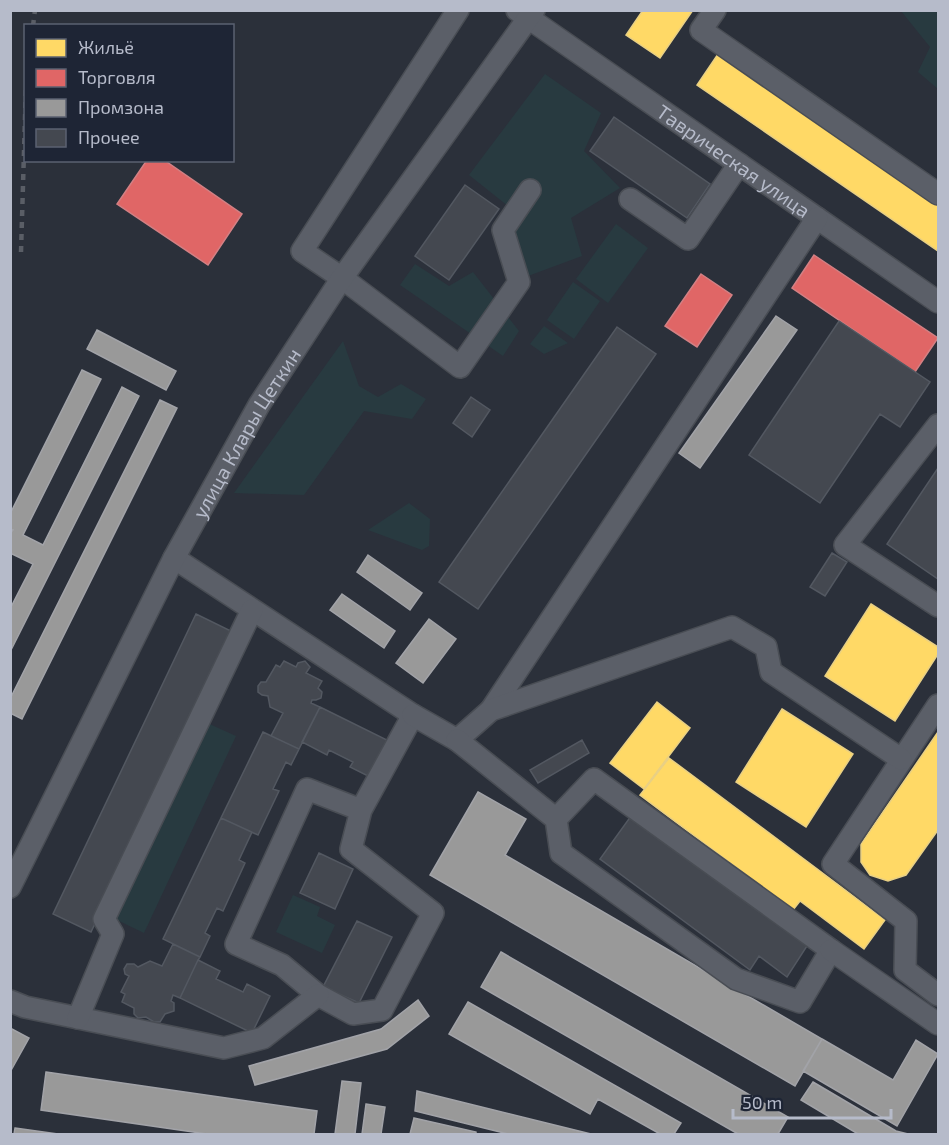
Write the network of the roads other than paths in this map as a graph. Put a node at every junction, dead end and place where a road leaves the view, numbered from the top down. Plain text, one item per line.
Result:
1 (458, 10) edge
2 (715, 10) edge
3 (526, 13) edge
4 (739, 164) junction
5 (530, 190) dead end
6 (939, 194) edge
7 (630, 199) dead end
8 (817, 218) junction
9 (342, 278) junction
10 (939, 302) edge
11 (939, 426) edge
12 (174, 558) junction
13 (939, 606) edge
14 (252, 610) junction
15 (939, 705) edge
16 (491, 710) junction
17 (413, 715) junction
18 (457, 740) junction
19 (901, 759) junction
20 (361, 810) junction
21 (556, 819) junction
22 (10, 887) edge
23 (831, 950) junction
24 (318, 995) junction
25 (939, 995) edge
26 (10, 1001) edge
27 (78, 1018) junction
28 (939, 1024) edge

1 - 9 street
2 - 6 street
3 - 4 street, Таврическая улица
3 - 9 street, улица Клары Цеткин
4 - 7 street
4 - 8 street, Таврическая улица
5 - 9 street
8 - 10 street, Таврическая улица
8 - 16 street
9 - 12 street, улица Клары Цеткин
11 - 13 street
12 - 14 street
12 - 22 street, улица Клары Цеткин
14 - 17 street
14 - 27 street
15 - 19 street
16 - 18 street
16 - 19 street
17 - 18 street
17 - 20 street
18 - 21 street
19 - 25 street
20 - 24 street
20 - 24 street
21 - 23 street
21 - 23 street
23 - 28 street
24 - 27 street
26 - 27 street

